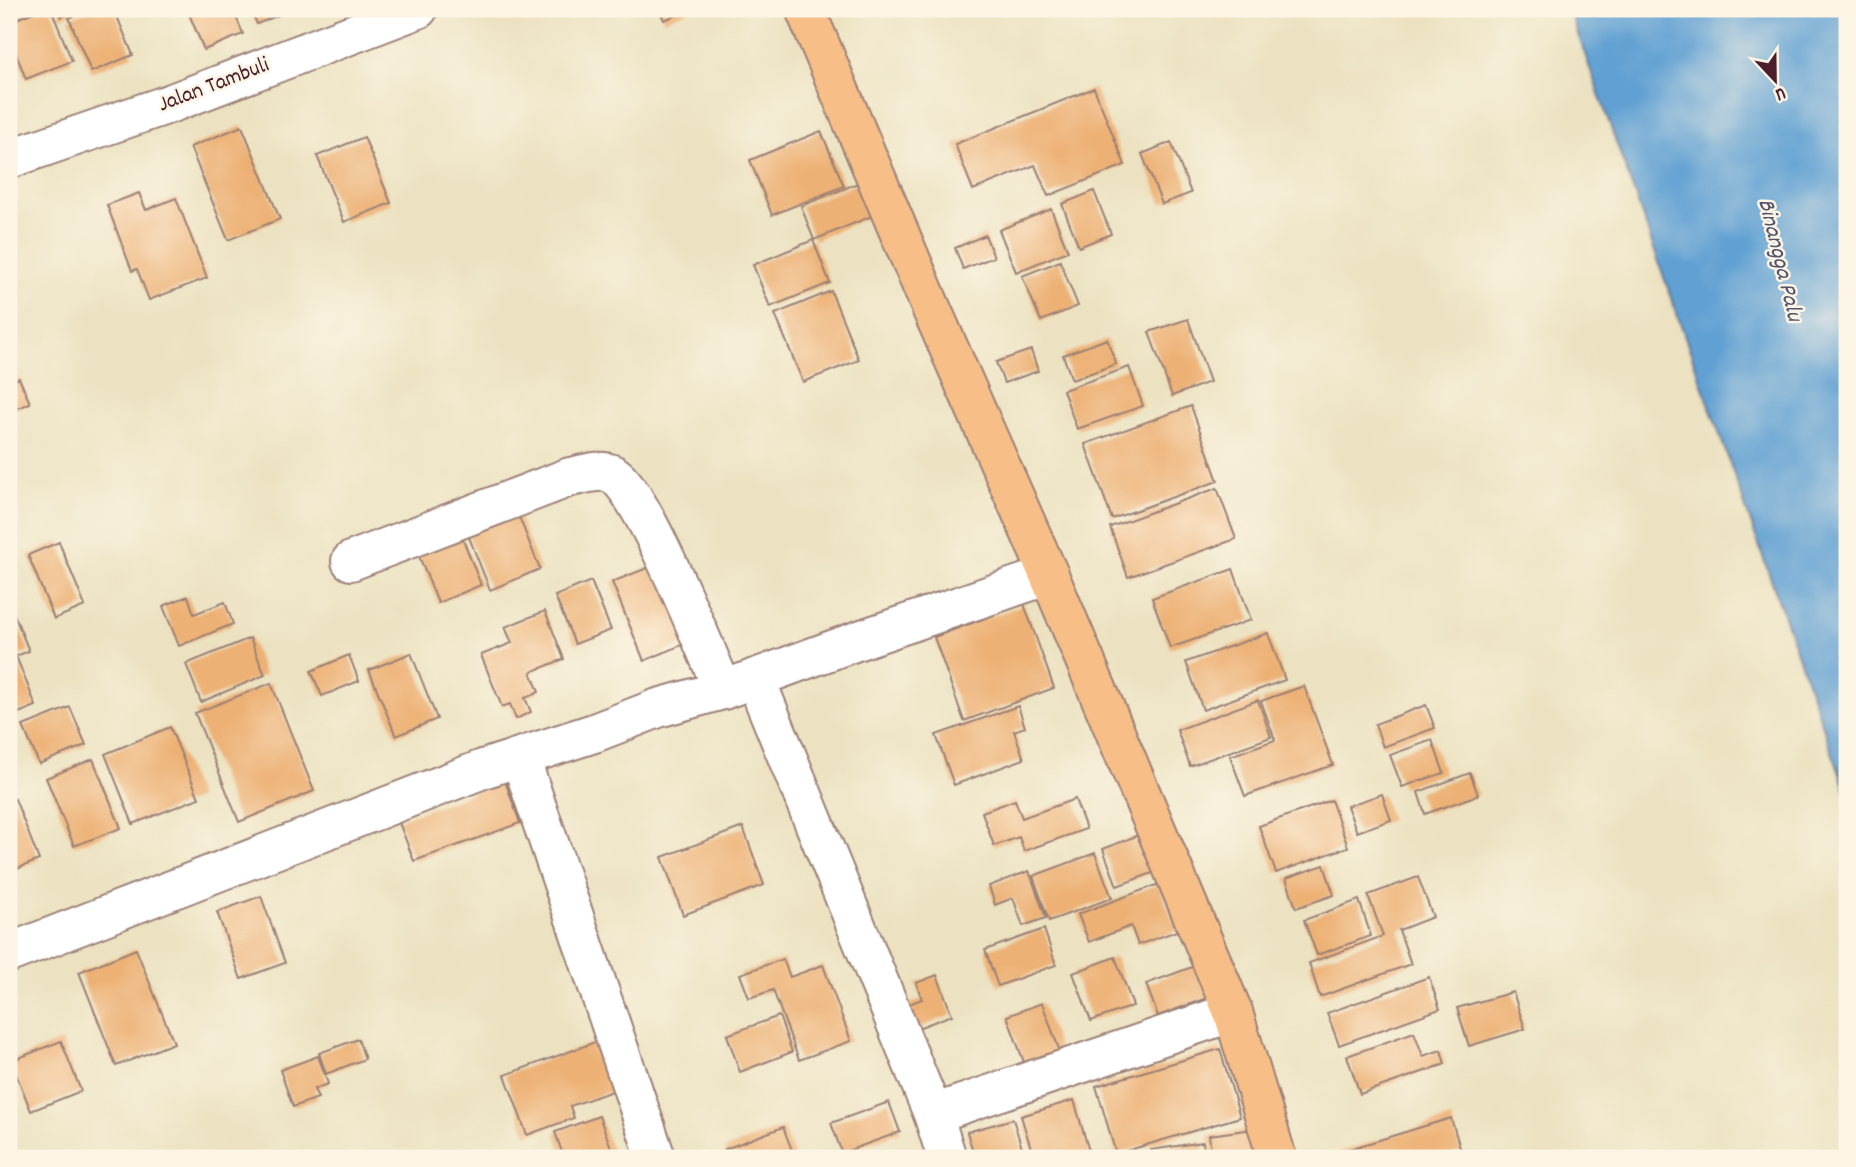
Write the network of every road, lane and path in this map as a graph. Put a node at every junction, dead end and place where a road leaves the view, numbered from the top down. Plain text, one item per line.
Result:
1 (418, 9) edge
2 (805, 9) edge
3 (9, 159) edge
4 (351, 561) dead end
5 (1049, 575) junction
6 (739, 684) junction
7 (520, 757) junction
8 (9, 953) edge
9 (1233, 1012) junction
10 (933, 1114) junction
11 (656, 1158) edge
12 (947, 1158) edge
13 (1277, 1158) edge

1 - 3 street, Jalan Tambuli
2 - 5 main road
4 - 6 street
5 - 6 street
5 - 9 main road
6 - 7 street
6 - 10 street
7 - 8 street
7 - 11 street
9 - 10 street
9 - 13 main road
10 - 12 street

